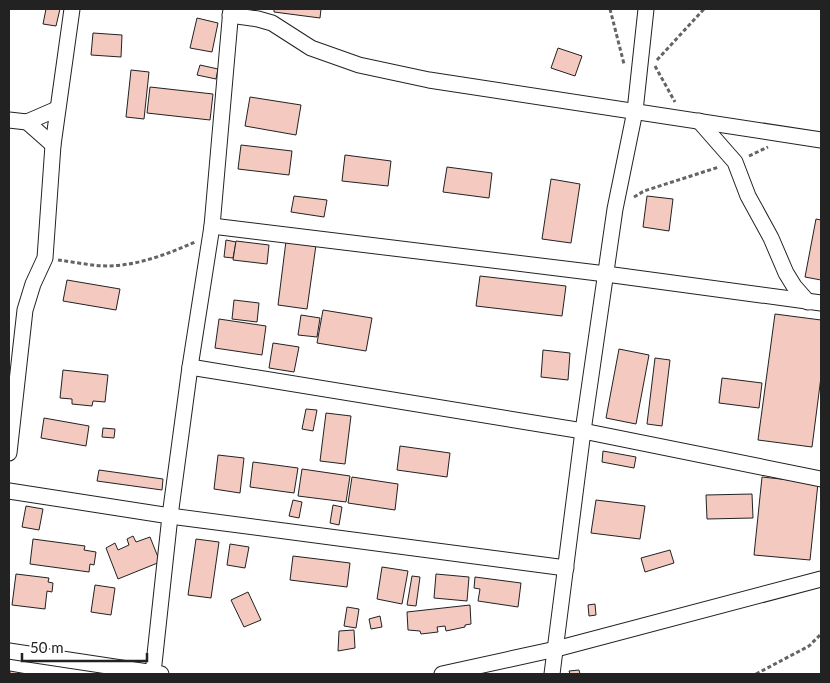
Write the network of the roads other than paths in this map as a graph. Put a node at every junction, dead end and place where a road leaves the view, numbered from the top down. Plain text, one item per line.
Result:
1 (72, 9) edge
2 (646, 9) edge
3 (230, 12) edge
4 (58, 109) junction
5 (635, 111) junction
6 (9, 120) edge
7 (692, 120) junction
8 (27, 122) junction
9 (821, 140) edge
10 (53, 145) junction
11 (212, 226) junction
12 (606, 274) junction
13 (815, 303) edge
14 (190, 367) junction
15 (583, 431) junction
16 (9, 453) edge
17 (821, 479) edge
18 (9, 491) edge
19 (170, 516) junction
20 (566, 568) junction
21 (821, 579) edge
22 (556, 649) junction
23 (9, 651) edge
24 (157, 674) edge
25 (442, 674) edge
26 (552, 674) edge

1 - 4 street
2 - 5 street
3 - 5 street
3 - 11 street
4 - 8 street
4 - 10 street
5 - 7 street
5 - 12 street
6 - 8 street
7 - 9 street
7 - 13 street
8 - 10 street
10 - 16 street
11 - 12 street
11 - 14 street
12 - 13 street
12 - 15 street
14 - 15 street
14 - 19 street
15 - 17 street
15 - 20 street
18 - 19 street
19 - 20 street
19 - 24 street
20 - 22 street
21 - 22 street
22 - 25 street
22 - 26 street
23 - 24 street

